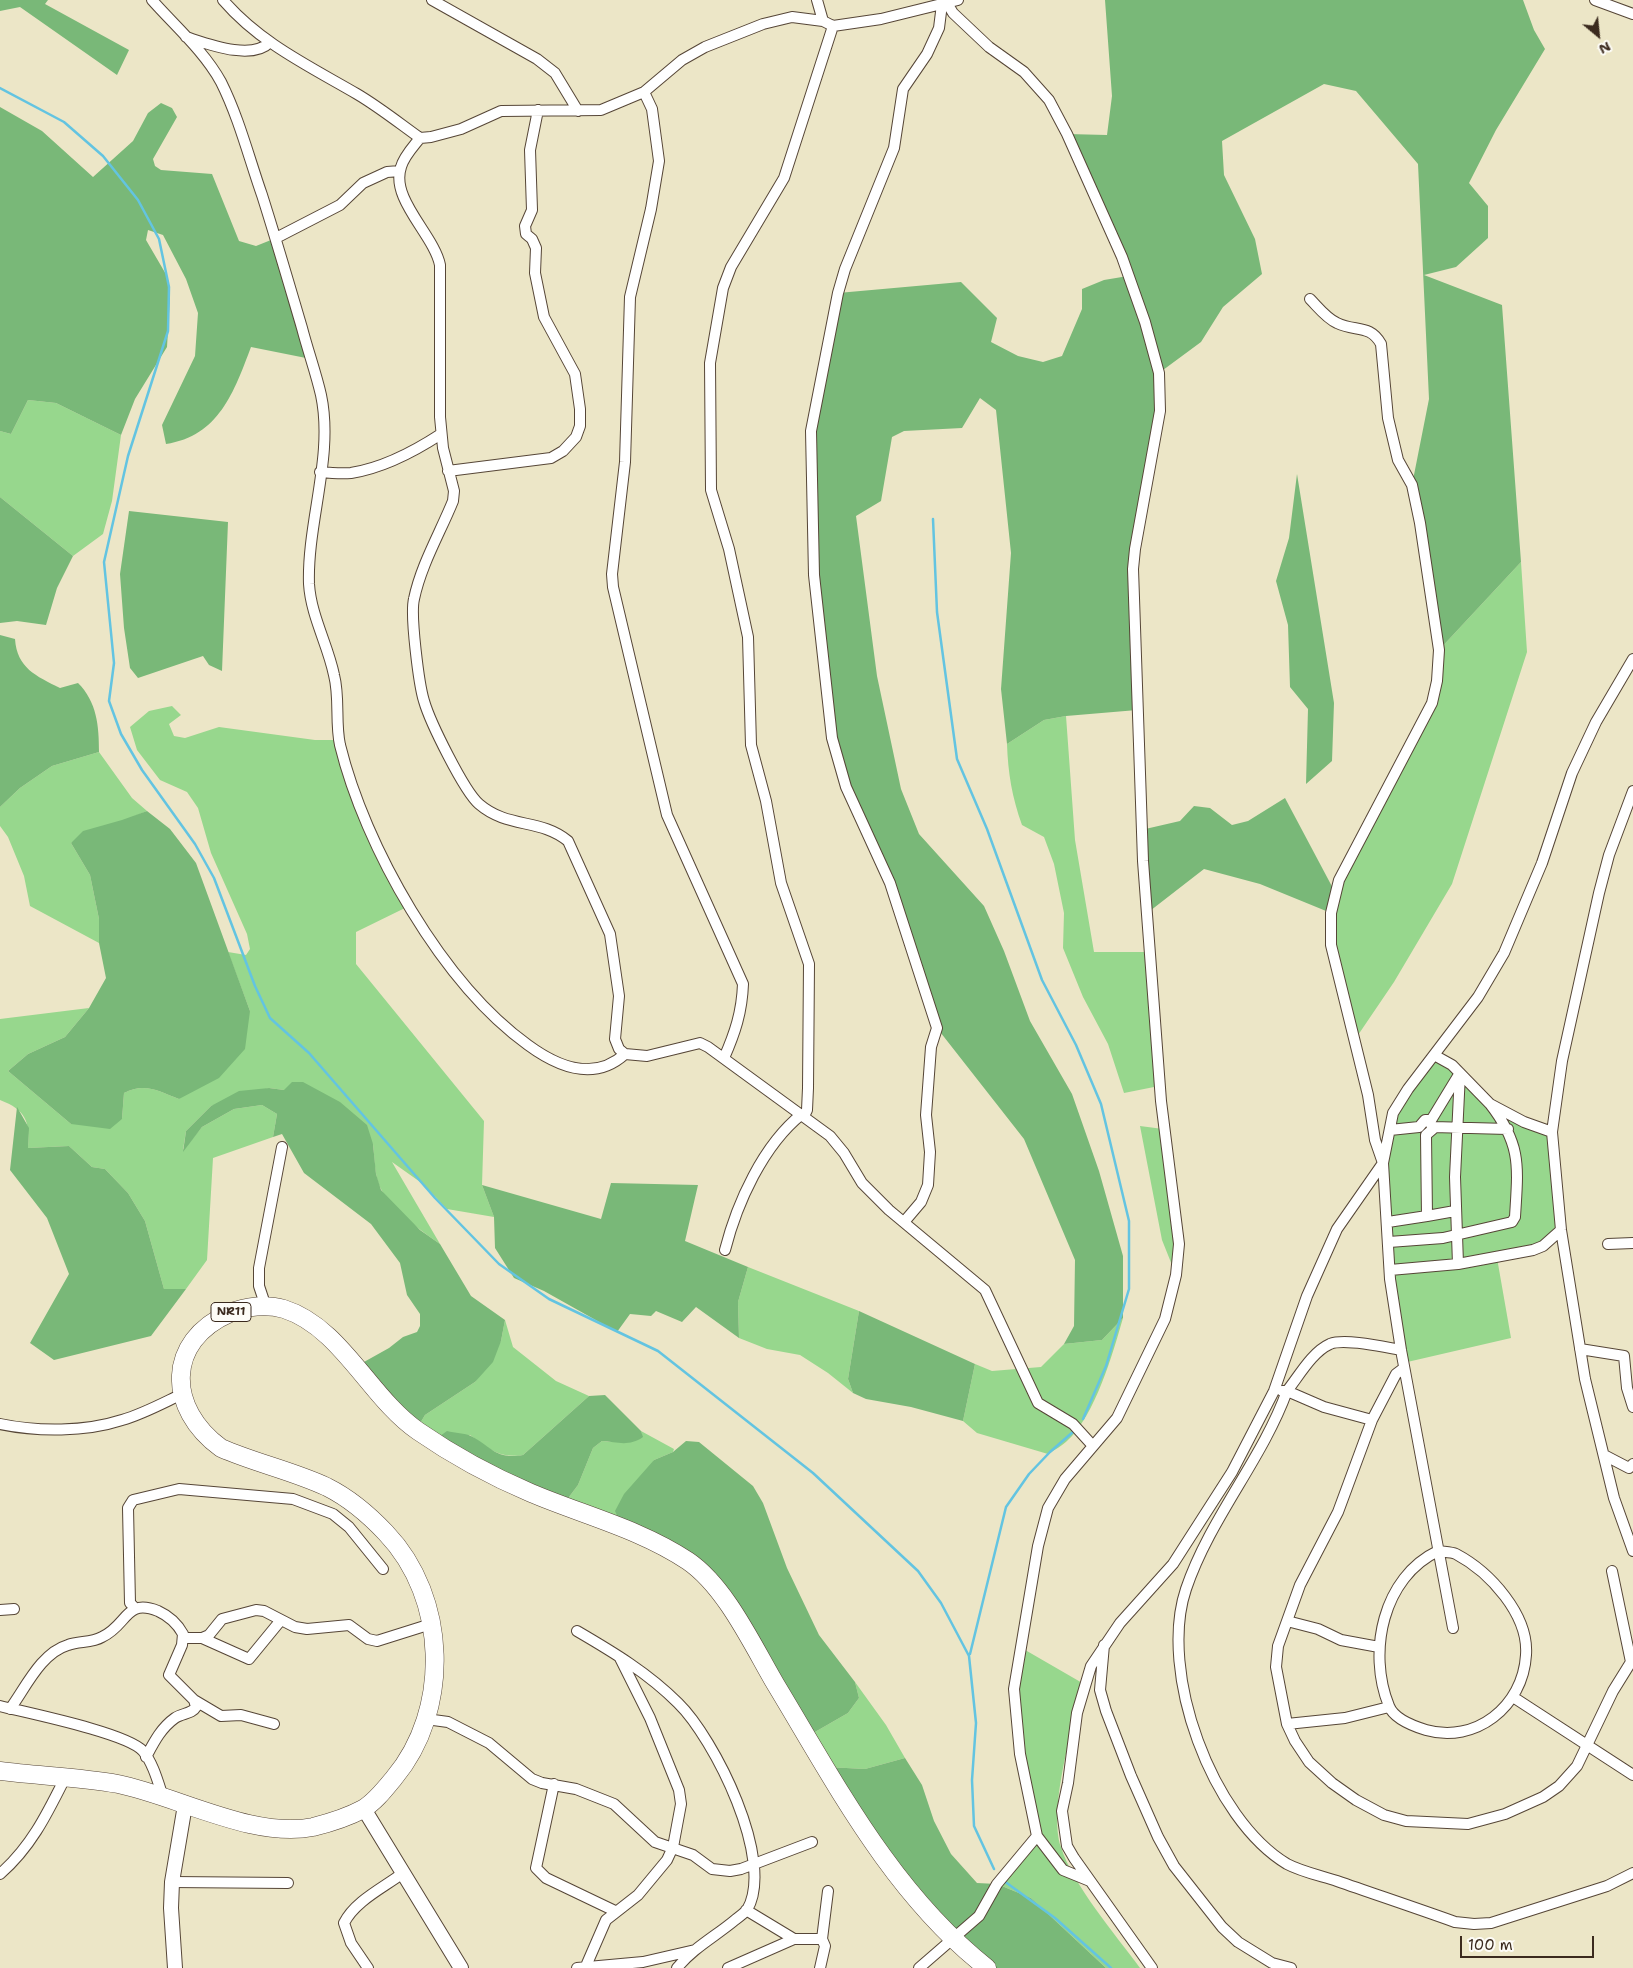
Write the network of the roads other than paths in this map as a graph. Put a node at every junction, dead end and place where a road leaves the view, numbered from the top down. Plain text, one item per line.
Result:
1 (152, 0) edge
2 (223, 0) edge
3 (432, 0) edge
4 (817, 0) edge
5 (1595, 0) edge
6 (949, 2) edge
7 (1633, 14) edge
8 (823, 21) junction
9 (833, 26) junction
10 (185, 37) junction
11 (270, 42) junction
12 (644, 92) junction
13 (538, 110) junction
14 (578, 111) junction
15 (420, 138) junction
16 (400, 171) junction
17 (276, 238) junction
18 (1310, 298) dead end
19 (441, 434) junction
20 (448, 471) junction
21 (320, 472) junction
22 (1633, 659) edge
23 (1633, 791) edge
24 (625, 1054) junction
25 (1434, 1055) junction
26 (724, 1058) junction
27 (1460, 1073) junction
28 (1490, 1104) junction
29 (803, 1115) junction
30 (1431, 1124) junction
31 (1456, 1128) junction
32 (1508, 1129) junction
33 (1390, 1130) junction
34 (1552, 1132) junction
35 (282, 1147) dead end
36 (1384, 1163) junction
37 (1455, 1211) junction
38 (1427, 1216) junction
39 (904, 1222) junction
40 (1388, 1222) junction
41 (1561, 1230) junction
42 (1458, 1234) junction
43 (1389, 1242) junction
44 (1633, 1243) edge
45 (1608, 1244) dead end
46 (725, 1250) dead end
47 (1458, 1264) junction
48 (1390, 1270) junction
49 (266, 1307) junction
50 (1580, 1349) junction
51 (1401, 1350) junction
52 (1404, 1368) junction
53 (1287, 1390) junction
54 (1274, 1391) junction
55 (182, 1394) junction
56 (1633, 1406) edge
57 (1372, 1420) junction
58 (0, 1424) edge
59 (1093, 1446) junction
60 (1604, 1455) junction
61 (1633, 1464) edge
62 (1438, 1551) junction
63 (1633, 1551) edge
64 (383, 1569) dead end
65 (1612, 1571) dead end
66 (135, 1608) junction
67 (0, 1610) edge
68 (14, 1610) dead end
69 (281, 1620) junction
70 (1287, 1621) junction
71 (431, 1624) junction
72 (1453, 1628) dead end
73 (577, 1631) dead end
74 (184, 1638) junction
75 (202, 1638) junction
76 (1104, 1644) junction
77 (1379, 1648) junction
78 (620, 1657) junction
79 (1513, 1697) junction
80 (194, 1700) junction
81 (5, 1708) edge
82 (1389, 1708) junction
83 (426, 1719) junction
84 (274, 1724) dead end
85 (1287, 1724) junction
86 (1588, 1745) junction
87 (146, 1757) junction
88 (0, 1771) edge
89 (1633, 1776) edge
90 (65, 1778) junction
91 (554, 1784) junction
92 (163, 1797) junction
93 (185, 1805) junction
94 (364, 1808) junction
95 (1037, 1836) junction
96 (812, 1842) dead end
97 (673, 1847) junction
98 (755, 1864) junction
99 (1633, 1872) edge
100 (403, 1873) junction
101 (0, 1874) edge
102 (1090, 1881) junction
103 (172, 1882) junction
104 (288, 1883) dead end
105 (828, 1891) dead end
106 (746, 1910) junction
107 (615, 1911) junction
108 (794, 1938) junction
109 (952, 1938) junction
110 (822, 1939) junction
111 (695, 1950) junction
112 (582, 1967) edge
113 (175, 1968) edge
114 (368, 1968) edge
115 (462, 1968) edge
116 (677, 1968) edge
117 (728, 1968) edge
118 (820, 1968) edge
119 (919, 1968) edge
120 (987, 1968) edge
121 (1152, 1968) edge
122 (1291, 1968) edge

1 - 10 street
2 - 11 street
3 - 14 street
4 - 8 street
5 - 7 street
6 - 9 street
6 - 39 street
6 - 59 street
8 - 9 street
8 - 12 street
9 - 29 street
10 - 11 street
10 - 17 street
11 - 15 street
12 - 14 street
12 - 26 street
13 - 14 street
13 - 15 street
13 - 20 street
15 - 16 street
16 - 17 street
16 - 19 street
17 - 21 street
18 - 36 street
19 - 20 street
19 - 21 street
20 - 24 street
21 - 24 street
22 - 25 street
23 - 34 street
24 - 26 street
25 - 27 street
25 - 33 street
26 - 29 street
27 - 28 street
27 - 30 street
27 - 31 street
28 - 32 street
28 - 34 street
29 - 39 street
29 - 46 street
30 - 31 street
30 - 33 street
30 - 38 street
31 - 32 street
31 - 37 street
32 - 42 street
33 - 36 street
34 - 41 street
35 - 49 street
36 - 40 street
36 - 54 street
37 - 38 street
37 - 42 street
38 - 40 street
39 - 59 street
40 - 43 street
41 - 47 street
41 - 50 street
42 - 43 street
42 - 47 street
43 - 48 street
44 - 45 street
47 - 48 street
48 - 51 street
49 - 55 highway, NR11
49 - 109 highway, NR11
50 - 56 street
50 - 60 street
51 - 52 street
51 - 53 street
52 - 57 street
52 - 62 street
53 - 54 street
53 - 57 street
53 - 99 street
54 - 76 street
55 - 58 street
55 - 71 highway, NR11
57 - 70 street
59 - 95 street
60 - 61 street
60 - 63 street
62 - 72 street
62 - 77 street
62 - 79 street
64 - 66 street
65 - 86 street
66 - 74 street
66 - 81 street
67 - 68 street
69 - 71 street
69 - 75 street
69 - 75 street
70 - 77 street
70 - 85 street
71 - 83 highway, NR11
73 - 78 street
74 - 75 street
74 - 80 street
76 - 102 street
76 - 122 street
77 - 82 street
78 - 97 street
78 - 98 street
79 - 82 street
79 - 86 street
80 - 84 street
80 - 87 street
81 - 87 street
82 - 85 street
83 - 91 street
83 - 94 highway, NR11
85 - 86 street
86 - 89 street
87 - 92 street
88 - 90 highway, NR11
90 - 92 highway, NR11
90 - 101 street
91 - 97 street
91 - 107 street
92 - 93 highway, NR11
93 - 94 highway, NR11
93 - 103 street
94 - 100 street
95 - 102 street
95 - 109 street
96 - 98 street
97 - 98 street
97 - 107 street
98 - 106 street
100 - 114 street
100 - 115 street
102 - 121 street
103 - 104 street
103 - 113 street
105 - 110 street
106 - 108 street
106 - 111 street
107 - 112 street
108 - 110 street
108 - 117 street
109 - 119 street
109 - 120 highway, NR11
110 - 118 street
111 - 112 street
111 - 116 street

